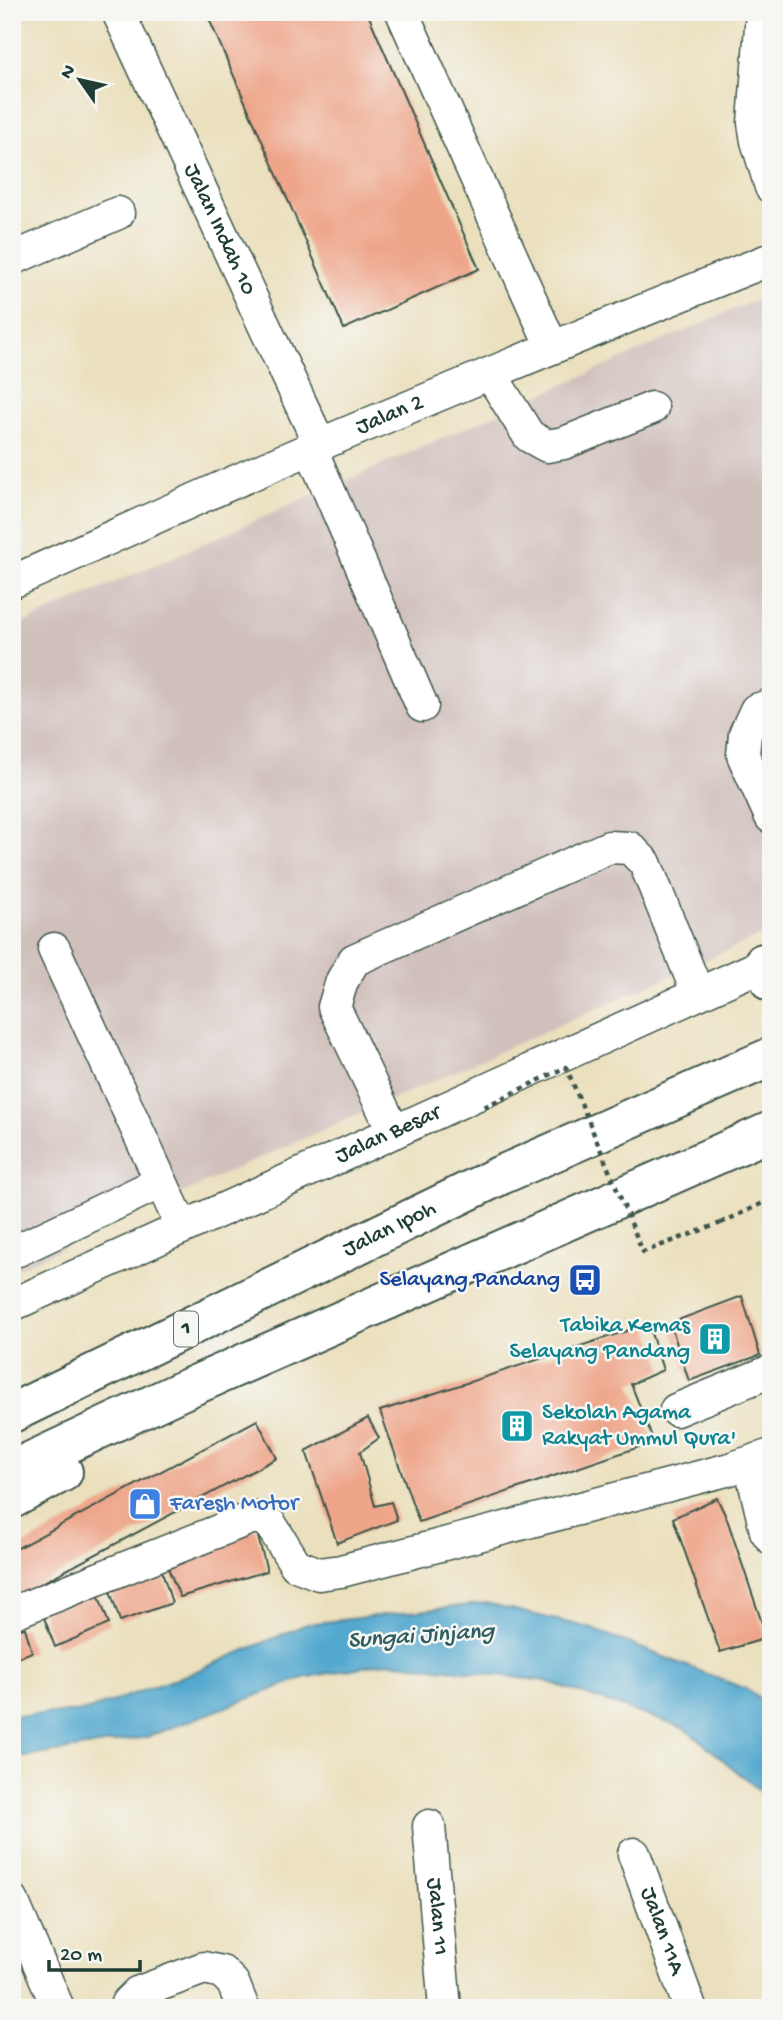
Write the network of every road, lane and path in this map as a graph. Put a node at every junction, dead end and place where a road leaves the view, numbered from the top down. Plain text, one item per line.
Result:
1 (118, 12) edge
2 (402, 12) edge
3 (762, 12) edge
4 (771, 187) edge
5 (118, 213) dead end
6 (12, 259) edge
7 (771, 259) edge
8 (552, 347) junction
9 (491, 375) junction
10 (652, 408) dead end
11 (315, 447) junction
12 (12, 582) edge
13 (771, 705) edge
14 (422, 706) dead end
15 (771, 817) edge
16 (54, 949) dead end
17 (768, 969) edge
18 (698, 994) junction
19 (771, 1057) edge
20 (484, 1107) dead end
21 (771, 1131) edge
22 (394, 1132) junction
23 (161, 1182) junction
24 (771, 1199) edge
25 (182, 1227) junction
26 (359, 1244) junction
27 (18, 1250) dead end
28 (460, 1268) junction
29 (12, 1305) edge
30 (771, 1371) edge
31 (12, 1385) edge
32 (676, 1410) dead end
33 (12, 1413) edge
34 (760, 1459) edge
35 (12, 1470) edge
36 (12, 1499) edge
37 (771, 1538) edge
38 (12, 1613) edge
39 (429, 1826) dead end
40 (634, 1854) dead end
41 (12, 1900) edge
42 (58, 2008) edge
43 (126, 2008) edge
44 (243, 2008) edge
45 (445, 2008) edge
46 (690, 2008) edge

1 - 11 street, Jalan Indah 10
2 - 8 street
3 - 4 street
5 - 6 street
7 - 8 street, Jalan 2
8 - 9 street, Jalan 2
9 - 10 street
9 - 11 street, Jalan 2
11 - 12 street, Jalan 2
11 - 14 street, Jalan Indah 10
13 - 15 street
16 - 23 street
17 - 18 street, Jalan Besar
18 - 22 street, Jalan Besar
18 - 22 street
19 - 26 highway, Jalan Ipoh / 1
20 - 24 path, bridge
21 - 28 highway, 1
22 - 25 street, Jalan Besar
23 - 25 street
23 - 27 street
25 - 29 street, Jalan Besar
26 - 31 highway
26 - 33 highway, Jalan Ipoh / 1
28 - 35 highway, 1
28 - 36 highway
30 - 32 street
34 - 37 street
34 - 38 street
39 - 45 street, Jalan 11
40 - 46 street, Jalan 11A
41 - 42 street
43 - 44 street

